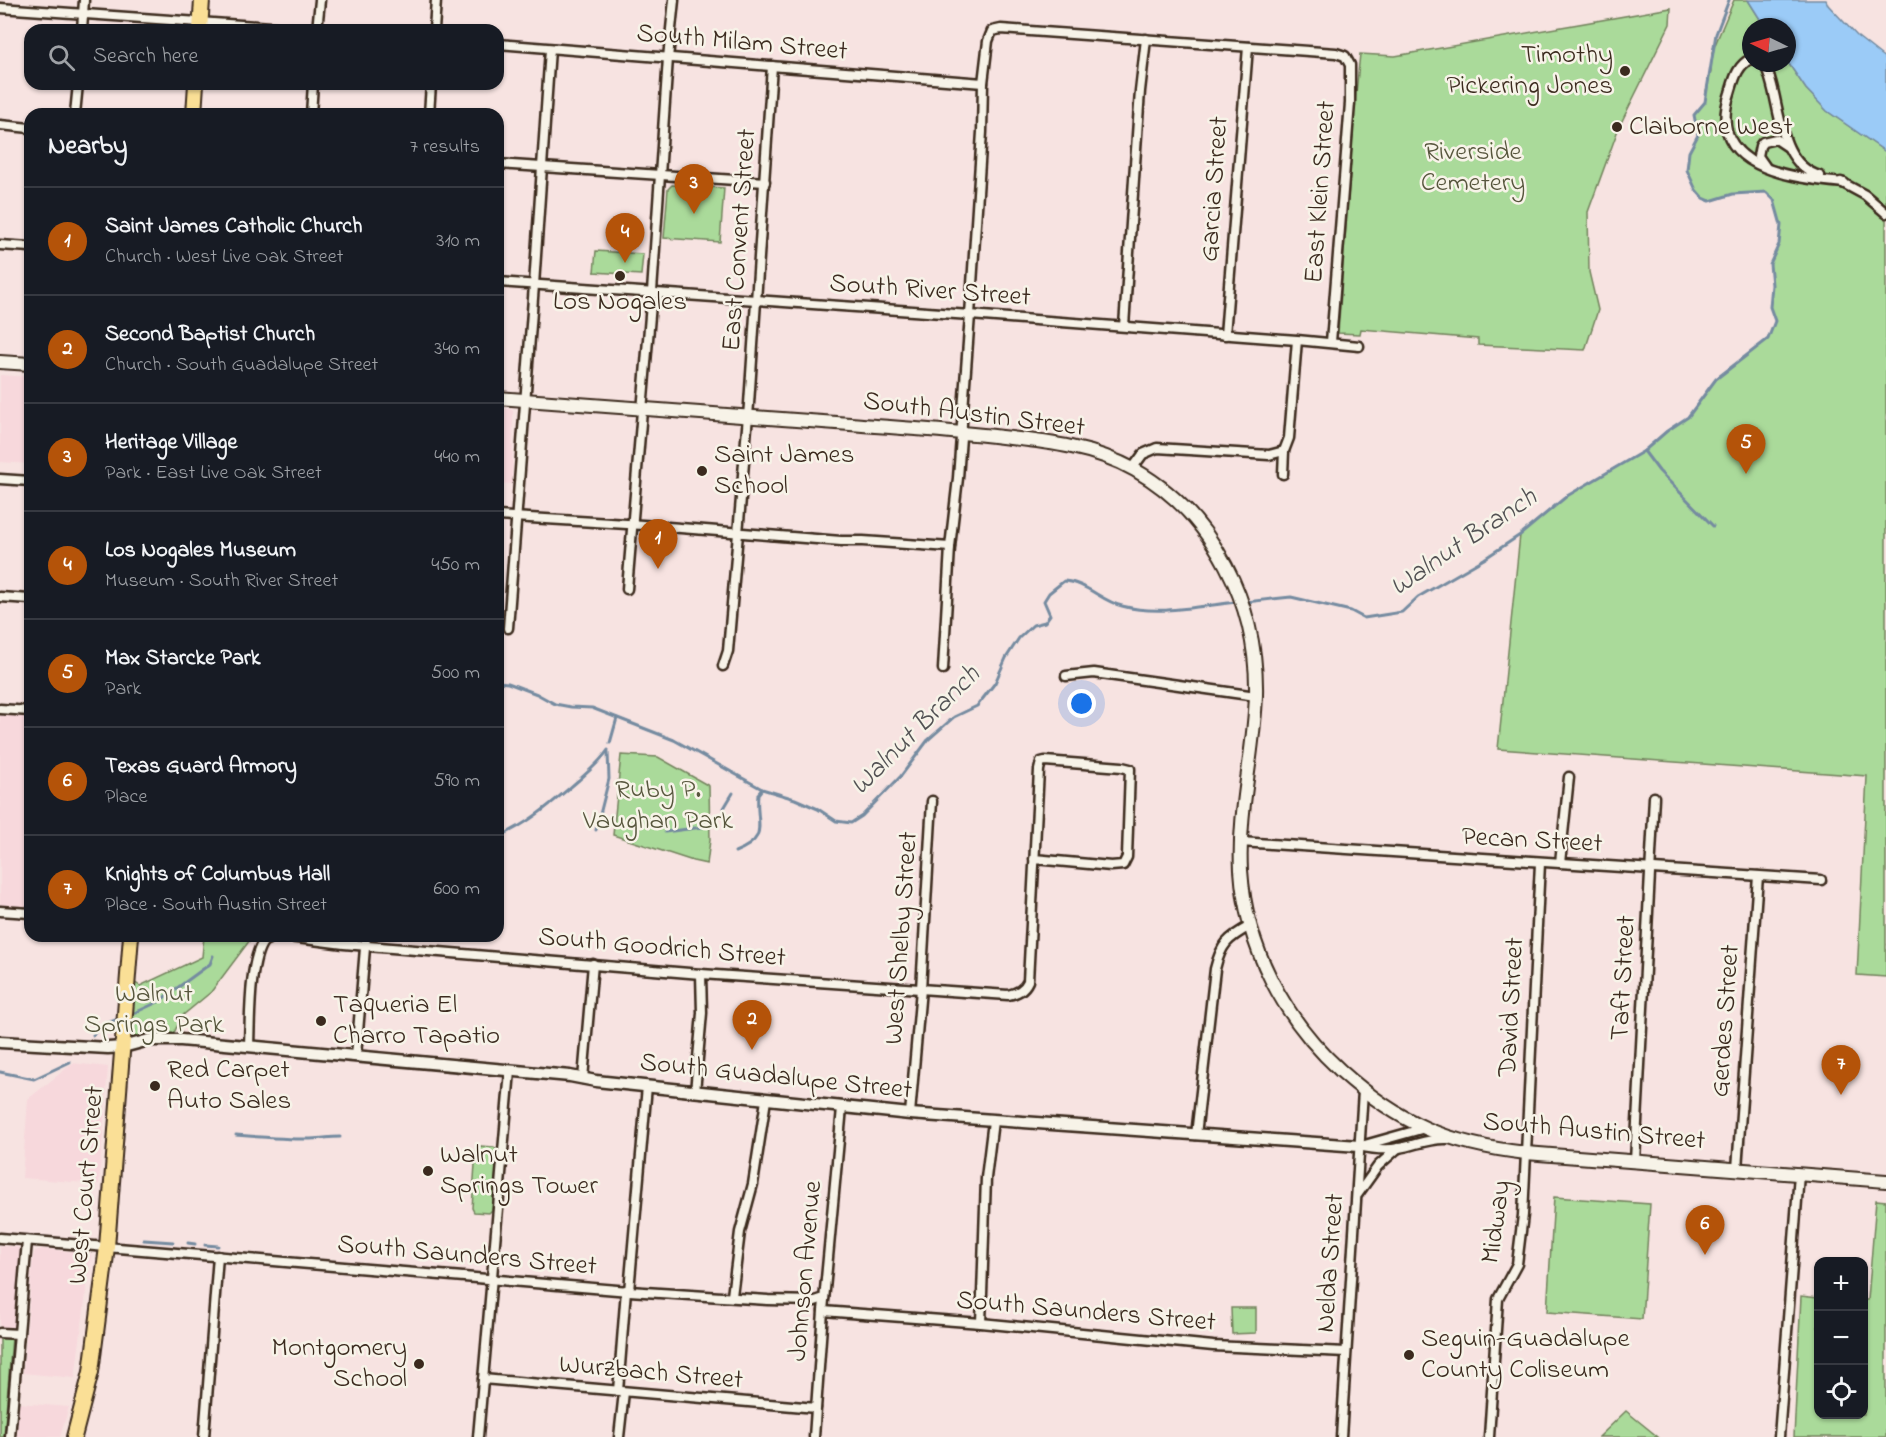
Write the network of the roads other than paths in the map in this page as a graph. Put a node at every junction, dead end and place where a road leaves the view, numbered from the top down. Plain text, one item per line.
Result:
1 (84, 0) edge
2 (202, 0) edge
3 (320, 0) edge
4 (436, 0) edge
5 (674, 0) edge
6 (0, 8) edge
7 (83, 15) junction
8 (82, 24) edge
9 (179, 24) edge
10 (200, 24) edge
11 (316, 24) edge
12 (434, 24) edge
13 (1146, 39) junction
14 (504, 45) edge
15 (1248, 47) junction
16 (550, 49) junction
17 (668, 58) junction
18 (772, 66) junction
19 (1742, 66) edge
20 (1768, 72) edge
21 (983, 83) junction
22 (77, 90) edge
23 (196, 90) edge
24 (313, 90) edge
25 (430, 90) edge
26 (76, 108) edge
27 (194, 108) edge
28 (311, 108) edge
29 (429, 108) edge
30 (0, 125) edge
31 (24, 127) edge
32 (1794, 154) junction
33 (504, 164) edge
34 (542, 166) junction
35 (1768, 168) junction
36 (661, 175) junction
37 (765, 182) junction
38 (1844, 183) junction
39 (1886, 213) edge
40 (0, 245) edge
41 (24, 247) edge
42 (504, 282) edge
43 (534, 285) junction
44 (652, 292) junction
45 (757, 299) junction
46 (970, 315) junction
47 (1124, 326) junction
48 (1225, 335) junction
49 (1297, 339) junction
50 (1331, 342) junction
51 (1359, 346) dead end
52 (0, 362) edge
53 (24, 364) edge
54 (504, 398) edge
55 (524, 400) junction
56 (642, 410) junction
57 (748, 417) junction
58 (961, 432) junction
59 (1284, 451) junction
60 (1132, 469) junction
61 (1283, 474) dead end
62 (0, 479) edge
63 (24, 481) edge
64 (504, 517) edge
65 (516, 518) junction
66 (631, 525) junction
67 (739, 533) junction
68 (950, 547) junction
69 (627, 589) dead end
70 (0, 597) edge
71 (24, 599) edge
72 (508, 628) dead end
73 (723, 666) dead end
74 (943, 669) dead end
75 (1066, 676) dead end
76 (1256, 696) junction
77 (0, 709) edge
78 (24, 711) edge
79 (1569, 777) dead end
80 (1654, 797) dead end
81 (932, 801) dead end
82 (1240, 843) junction
83 (1034, 859) junction
84 (1540, 863) junction
85 (1560, 863) junction
86 (1651, 870) junction
87 (1758, 876) junction
88 (1821, 880) dead end
89 (0, 911) edge
90 (24, 913) edge
91 (1250, 926) junction
92 (131, 942) edge
93 (263, 942) edge
94 (366, 942) edge
95 (376, 942) edge
96 (593, 964) junction
97 (701, 974) junction
98 (921, 989) junction
99 (0, 1042) edge
100 (249, 1046) junction
101 (123, 1047) junction
102 (356, 1056) junction
103 (510, 1071) junction
104 (583, 1078) junction
105 (647, 1086) junction
106 (1363, 1091) junction
107 (695, 1092) junction
108 (766, 1100) junction
109 (842, 1108) junction
110 (910, 1114) junction
111 (993, 1121) junction
112 (1425, 1128) junction
113 (1196, 1135) junction
114 (1451, 1139) junction
115 (1359, 1146) junction
116 (1399, 1148) junction
117 (1526, 1154) junction
118 (1635, 1161) junction
119 (1737, 1169) junction
120 (1799, 1174) junction
121 (1886, 1181) edge
122 (1357, 1195) junction
123 (0, 1238) edge
124 (27, 1241) junction
125 (107, 1247) junction
126 (219, 1256) junction
127 (491, 1279) junction
128 (627, 1290) junction
129 (732, 1296) junction
130 (824, 1298) junction
131 (823, 1311) junction
132 (981, 1323) junction
133 (0, 1333) edge
134 (18, 1334) junction
135 (1346, 1352) junction
136 (483, 1379) junction
137 (621, 1391) junction
138 (816, 1408) junction
139 (10, 1437) edge
140 (74, 1437) edge
141 (204, 1437) edge
142 (478, 1437) edge
143 (619, 1437) edge
144 (813, 1437) edge
145 (1341, 1437) edge
146 (1490, 1437) edge
147 (1779, 1437) edge

1 - 7 street
2 - 10 main road
3 - 11 street
4 - 12 street
5 - 17 street
6 - 7 street
7 - 8 street
7 - 9 street
13 - 15 street
13 - 21 street
13 - 47 street
14 - 16 street, South Milam Street
15 - 48 street, Garcia Street
15 - 50 street, East Klein Street
16 - 17 street, South Milam Street
16 - 34 street
17 - 18 street, South Milam Street
17 - 36 street
18 - 21 street, South Milam Street
18 - 37 street, East Convent Street
19 - 35 street
20 - 32 street
21 - 46 street
22 - 26 street
23 - 27 main road
24 - 28 street
25 - 29 street
30 - 31 street
32 - 35 street
32 - 38 street
33 - 34 street
34 - 36 street
34 - 43 street
35 - 38 street
36 - 37 street
36 - 44 street
37 - 45 street, East Convent Street
38 - 39 street
40 - 41 street
42 - 43 street, South River Street
43 - 44 street, South River Street
43 - 55 street
44 - 45 street, South River Street
44 - 56 street
45 - 46 street, South River Street
45 - 57 street, East Convent Street
46 - 47 street, South River Street
46 - 58 street
47 - 48 street, South River Street
48 - 49 street, South River Street
49 - 50 street, South River Street
49 - 59 street
50 - 51 street, South River Street
52 - 53 main road
54 - 55 main road, South Austin Street
55 - 56 main road, South Austin Street
55 - 65 street
56 - 57 main road, South Austin Street
56 - 66 street
57 - 58 main road, South Austin Street
57 - 67 street, East Convent Street
58 - 60 main road, South Austin Street
58 - 68 street
59 - 60 street
59 - 61 street
60 - 76 main road, South Austin Street
62 - 63 street
64 - 65 street
65 - 66 street
65 - 72 street
66 - 67 street
66 - 69 street
67 - 68 street
67 - 73 street, East Convent Street
68 - 74 street
70 - 71 street
75 - 76 street
76 - 82 main road, South Austin Street
77 - 78 street
79 - 85 street
80 - 86 street, Taft Street
81 - 98 street, West Shelby Street
82 - 84 street, Pecan Street
82 - 91 main road, South Austin Street
83 - 83 street
83 - 98 street, South Goodrich Street
84 - 85 street, Pecan Street
84 - 117 street, David Street
85 - 86 street, Pecan Street
86 - 87 street, Pecan Street
86 - 118 street, Taft Street
87 - 88 street, Pecan Street
87 - 119 street, Gerdes Street
89 - 90 street
91 - 106 main road, South Austin Street
91 - 113 street
92 - 101 main road, West Court Street
93 - 100 street, South Goodrich Street
94 - 102 street
95 - 96 street, South Goodrich Street
96 - 97 street, South Goodrich Street
96 - 104 street
97 - 98 street, South Goodrich Street
97 - 107 street
98 - 110 street, West Shelby Street
99 - 101 street, South Guadalupe Street
100 - 101 street, South Guadalupe Street
100 - 102 street, South Guadalupe Street
101 - 125 main road, West Court Street
102 - 103 street, South Guadalupe Street
103 - 104 street, South Guadalupe Street
103 - 127 street
104 - 105 street, South Guadalupe Street
105 - 107 street, South Guadalupe Street
105 - 128 street
106 - 112 main road, South Austin Street
106 - 115 street, Nelda Street
107 - 108 street, South Guadalupe Street
108 - 109 street, South Guadalupe Street
108 - 129 street
109 - 110 street, South Guadalupe Street
109 - 130 street, Johnson Avenue
110 - 111 street, South Guadalupe Street
111 - 113 street, South Guadalupe Street
111 - 132 street
112 - 114 main road, South Austin Street
112 - 115 street, South Guadalupe Street
113 - 115 street, South Guadalupe Street
114 - 116 street
114 - 117 main road, South Austin Street
115 - 116 street
115 - 122 street, Nelda Street
116 - 122 street
117 - 118 main road, South Austin Street
117 - 146 street, Midway
118 - 119 main road, South Austin Street
119 - 120 main road, South Austin Street
120 - 121 main road, South Austin Street
120 - 147 street
122 - 135 street, Nelda Street
123 - 124 street, South Saunders Street
124 - 125 street, South Saunders Street
124 - 134 street
125 - 126 street, South Saunders Street
125 - 140 main road, West Court Street
126 - 127 street, South Saunders Street
126 - 141 street
127 - 128 street, South Saunders Street
127 - 136 street
128 - 129 street, South Saunders Street
128 - 137 street
129 - 130 street, South Saunders Street
130 - 131 street, Johnson Avenue
131 - 132 street, South Saunders Street
131 - 138 street, Johnson Avenue
132 - 135 street, South Saunders Street
133 - 134 street
134 - 139 street
135 - 145 street, Nelda Street
136 - 137 street, Wurzbach Street
136 - 142 street
137 - 138 street, Wurzbach Street
137 - 143 street
138 - 144 street, Johnson Avenue

